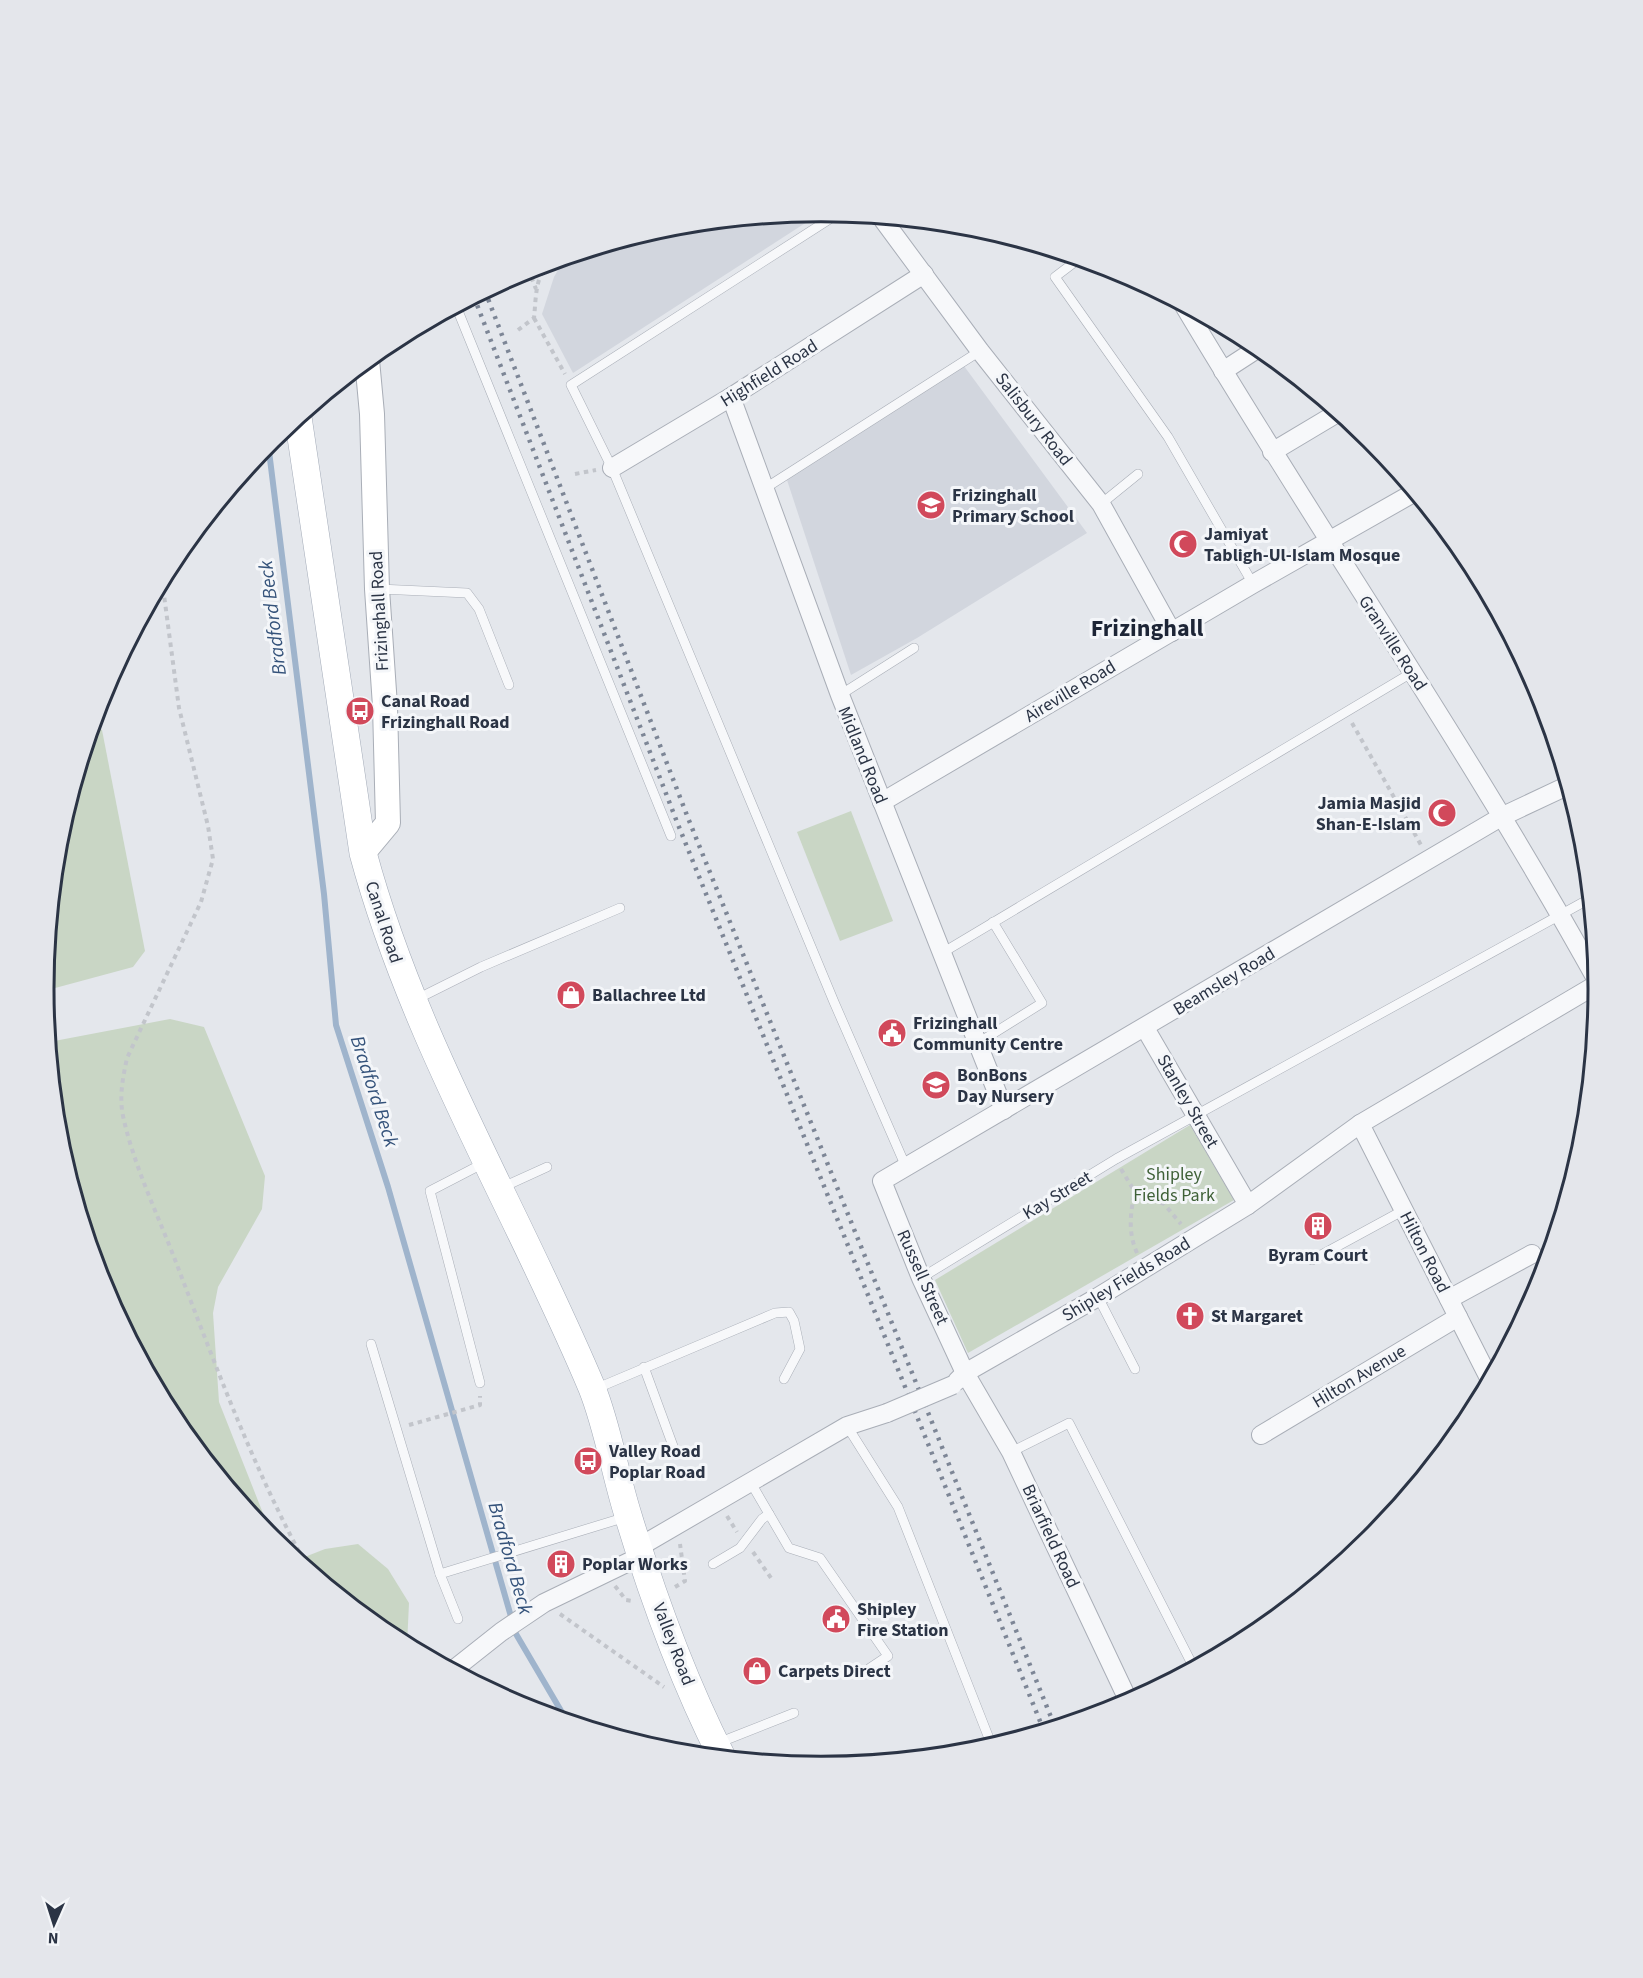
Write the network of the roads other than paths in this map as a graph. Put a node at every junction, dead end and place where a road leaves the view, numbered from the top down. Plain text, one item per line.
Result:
1 (825, 222) edge
2 (890, 225) edge
3 (1072, 264) edge
4 (924, 274) junction
5 (459, 313) edge
6 (1190, 316) edge
7 (981, 351) junction
8 (1250, 353) edge
9 (369, 370) edge
10 (1222, 370) junction
11 (731, 397) junction
12 (1332, 416) edge
13 (299, 427) edge
14 (1272, 452) junction
15 (612, 468) junction
16 (1138, 474) dead end
17 (764, 489) junction
18 (1409, 495) edge
19 (1101, 504) junction
20 (1328, 542) junction
21 (1253, 584) junction
22 (377, 589) junction
23 (1172, 632) junction
24 (914, 648) dead end
25 (1413, 672) junction
26 (509, 685) dead end
27 (840, 695) junction
28 (1562, 788) edge
29 (882, 802) junction
30 (1501, 817) junction
31 (671, 836) dead end
32 (363, 853) junction
33 (1583, 902) edge
34 (620, 908) dead end
35 (1560, 916) junction
36 (993, 922) junction
37 (942, 953) junction
38 (1588, 965) edge
39 (1589, 990) edge
40 (412, 1001) junction
41 (1145, 1028) junction
42 (978, 1043) junction
43 (1004, 1110) junction
44 (1196, 1116) junction
45 (1360, 1124) junction
46 (486, 1162) junction
47 (547, 1167) dead end
48 (906, 1167) junction
49 (882, 1181) joint
50 (499, 1189) junction
51 (1248, 1205) junction
52 (1404, 1210) junction
53 (1532, 1254) dead end
54 (1312, 1260) dead end
55 (921, 1278) junction
56 (1098, 1298) junction
57 (1449, 1299) junction
58 (1458, 1317) junction
59 (371, 1344) dead end
60 (644, 1367) junction
61 (1135, 1369) dead end
62 (1487, 1372) edge
63 (784, 1379) dead end
64 (959, 1379) junction
65 (480, 1383) dead end
66 (593, 1390) junction
67 (847, 1426) junction
68 (1261, 1435) dead end
69 (673, 1446) dead end
70 (1011, 1452) junction
71 (751, 1482) junction
72 (769, 1514) junction
73 (628, 1516) junction
74 (640, 1551) junction
75 (713, 1564) dead end
76 (440, 1574) junction
77 (458, 1619) dead end
78 (1191, 1661) edge
79 (459, 1665) edge
80 (870, 1668) dead end
81 (1125, 1693) edge
82 (794, 1713) dead end
83 (989, 1738) edge
84 (718, 1750) edge

1 - 15 lane
2 - 4 street, Salisbury Road
3 - 21 lane
4 - 7 street, Salisbury Road
4 - 11 street, Highfield Road
5 - 31 lane
6 - 10 street, Granville Road
7 - 17 lane
7 - 19 street, Salisbury Road
8 - 10 street
9 - 22 street, Frizinghall Road
10 - 14 street, Granville Road
11 - 15 street, Highfield Road
11 - 17 street, Midland Road
12 - 14 street
13 - 32 main road, Canal Road
14 - 20 street, Granville Road
15 - 48 lane
16 - 19 lane
17 - 27 street, Midland Road
18 - 20 street, Aireville Road
19 - 23 street, Salisbury Road
20 - 21 street, Aireville Road
20 - 25 street, Granville Road
21 - 23 street, Aireville Road
22 - 26 lane
22 - 32 street, Frizinghall Road
23 - 29 street, Aireville Road
24 - 27 lane
25 - 30 street, Granville Road
25 - 36 lane
27 - 29 street, Midland Road
28 - 30 street, Beamsley Road
29 - 37 street, Midland Road
30 - 35 street, Granville Road
30 - 41 street, Beamsley Road
32 - 40 main road, Canal Road
33 - 35 lane, Kay Street
34 - 40 lane
35 - 38 street, Granville Road
35 - 44 lane, Kay Street
36 - 37 lane
36 - 42 lane
37 - 42 street, Midland Road
39 - 45 street, Shipley Fields Road
40 - 46 main road, Canal Road
41 - 43 street, Beamsley Road
41 - 44 street, Stanley Street
42 - 43 street, Midland Road
43 - 48 street, Beamsley Road
44 - 51 street, Stanley Street
44 - 55 lane, Kay Street
45 - 51 street, Shipley Fields Road
45 - 52 street, Hilton Road
46 - 50 main road, Canal Road
46 - 65 lane
47 - 50 lane
48 - 49 street, Beamsley Road
49 - 55 street, Russell Street
50 - 66 main road, Canal Road
51 - 56 street, Shipley Fields Road
52 - 54 lane
52 - 57 street, Hilton Road
53 - 57 street
55 - 64 street, Russell Street
56 - 61 lane
56 - 64 street, Shipley Fields Road
57 - 58 street, Hilton Road
58 - 62 street, Hilton Road
58 - 68 street, Hilton Avenue
59 - 76 lane
60 - 63 lane
60 - 66 lane
60 - 69 lane
64 - 67 street, Shipley Fields Road, bridge
64 - 70 street, Briarfield Road
66 - 73 main road, Valley Road
67 - 71 street, Shipley Fields Road
67 - 83 lane
70 - 78 lane
70 - 81 street, Briarfield Road
71 - 72 lane
71 - 74 street, Shipley Fields Road
72 - 75 lane
72 - 80 lane
73 - 74 main road, Valley Road
73 - 76 lane
74 - 79 street, Shipley Fields Road
74 - 84 main road, Valley Road
76 - 77 lane
82 - 84 lane

